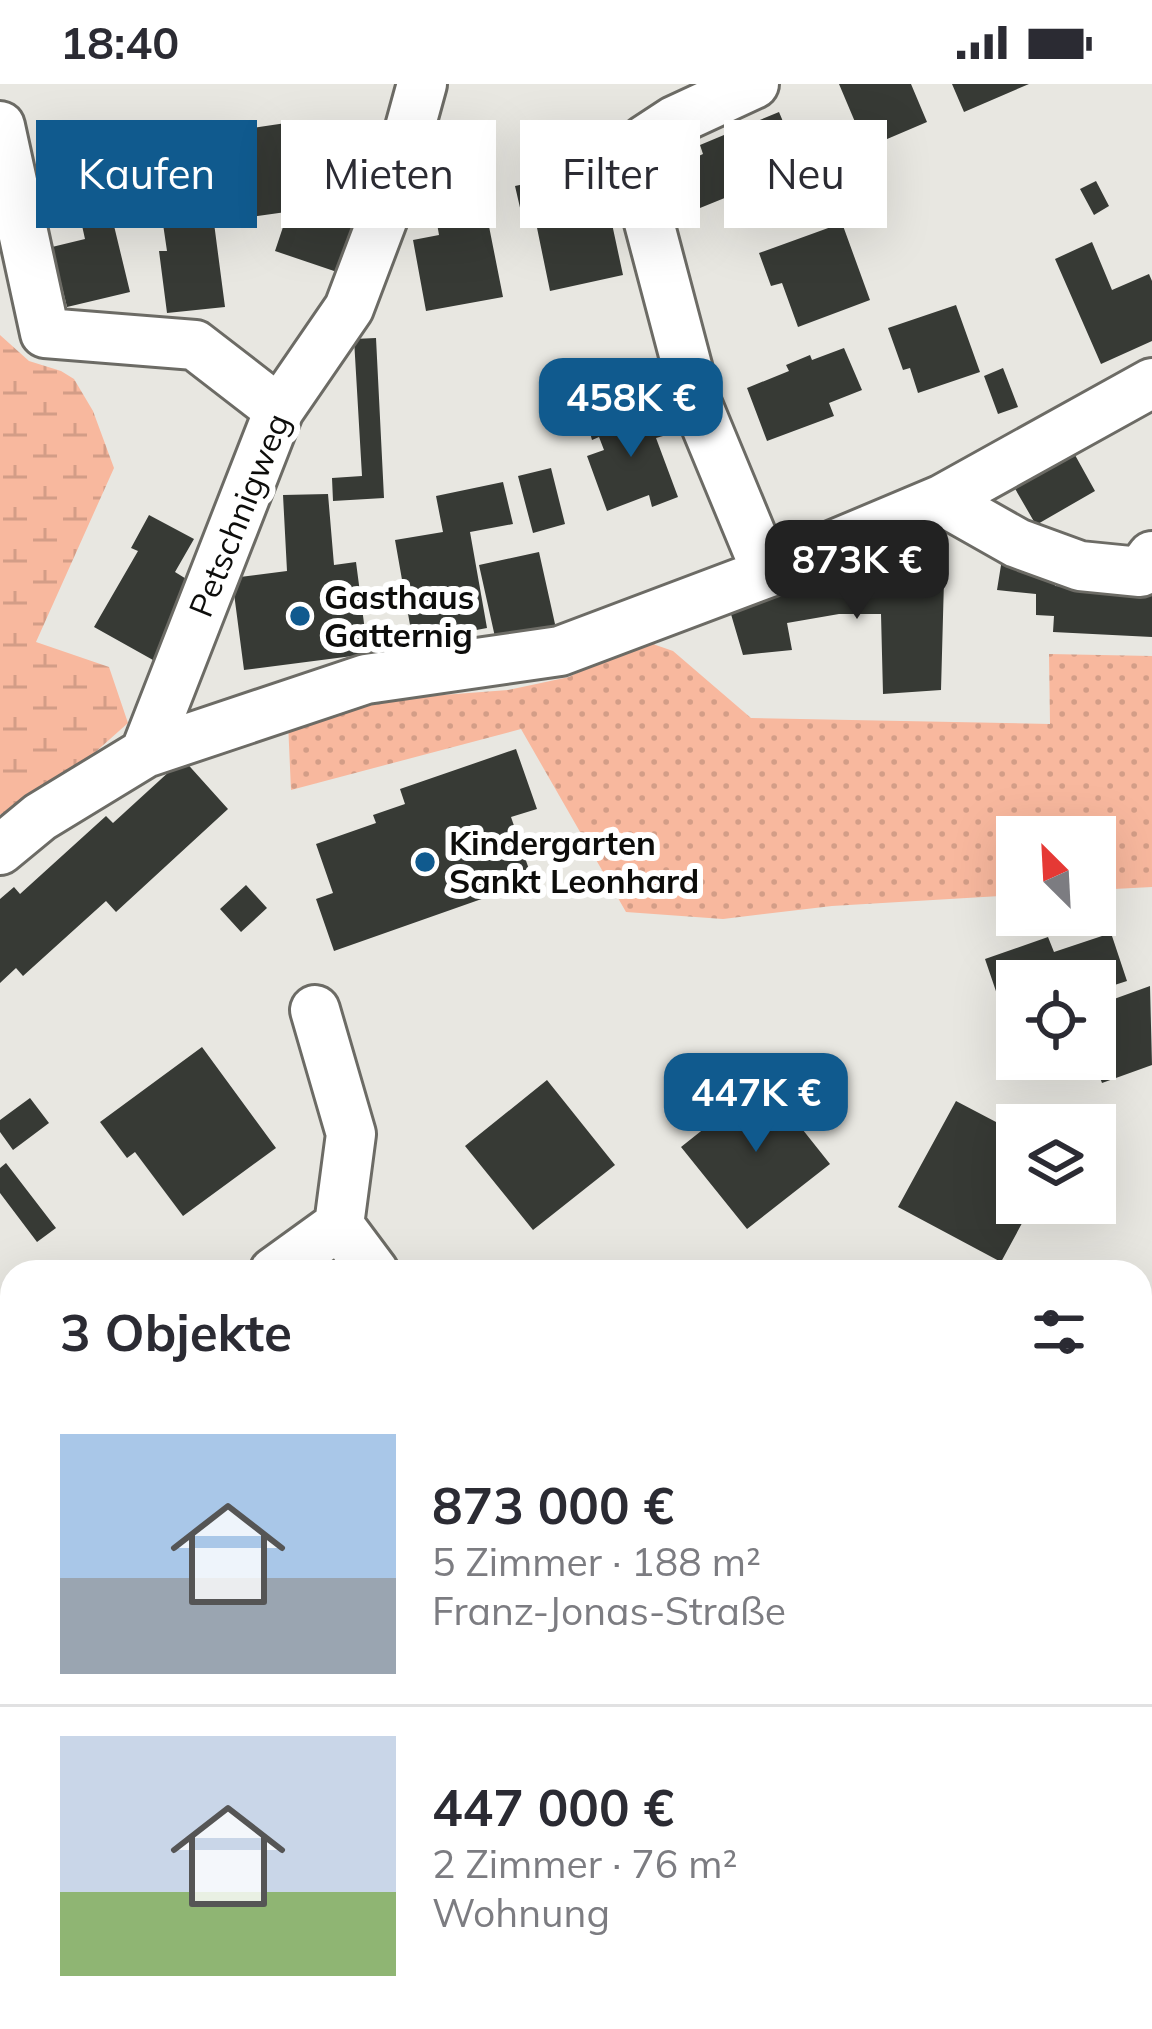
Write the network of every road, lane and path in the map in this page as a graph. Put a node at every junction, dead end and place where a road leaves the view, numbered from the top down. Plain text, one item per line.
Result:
1 (422, 84) edge
2 (754, 84) edge
3 (0, 126) edge
4 (22, 326) edge
5 (1152, 383) edge
6 (279, 410) junction
7 (941, 500) junction
8 (1152, 556) edge
9 (767, 573) junction
10 (145, 752) junction
11 (0, 850) edge
12 (315, 1010) dead end
13 (339, 1226) junction
14 (291, 1260) edge
15 (365, 1260) edge

1 - 6 street, Petschnigweg
2 - 9 street
3 - 4 street
4 - 6 street
5 - 7 street
6 - 10 street, Petschnigweg
7 - 8 street
7 - 9 street
9 - 10 street
10 - 11 street
12 - 13 street
13 - 14 street
13 - 15 street

